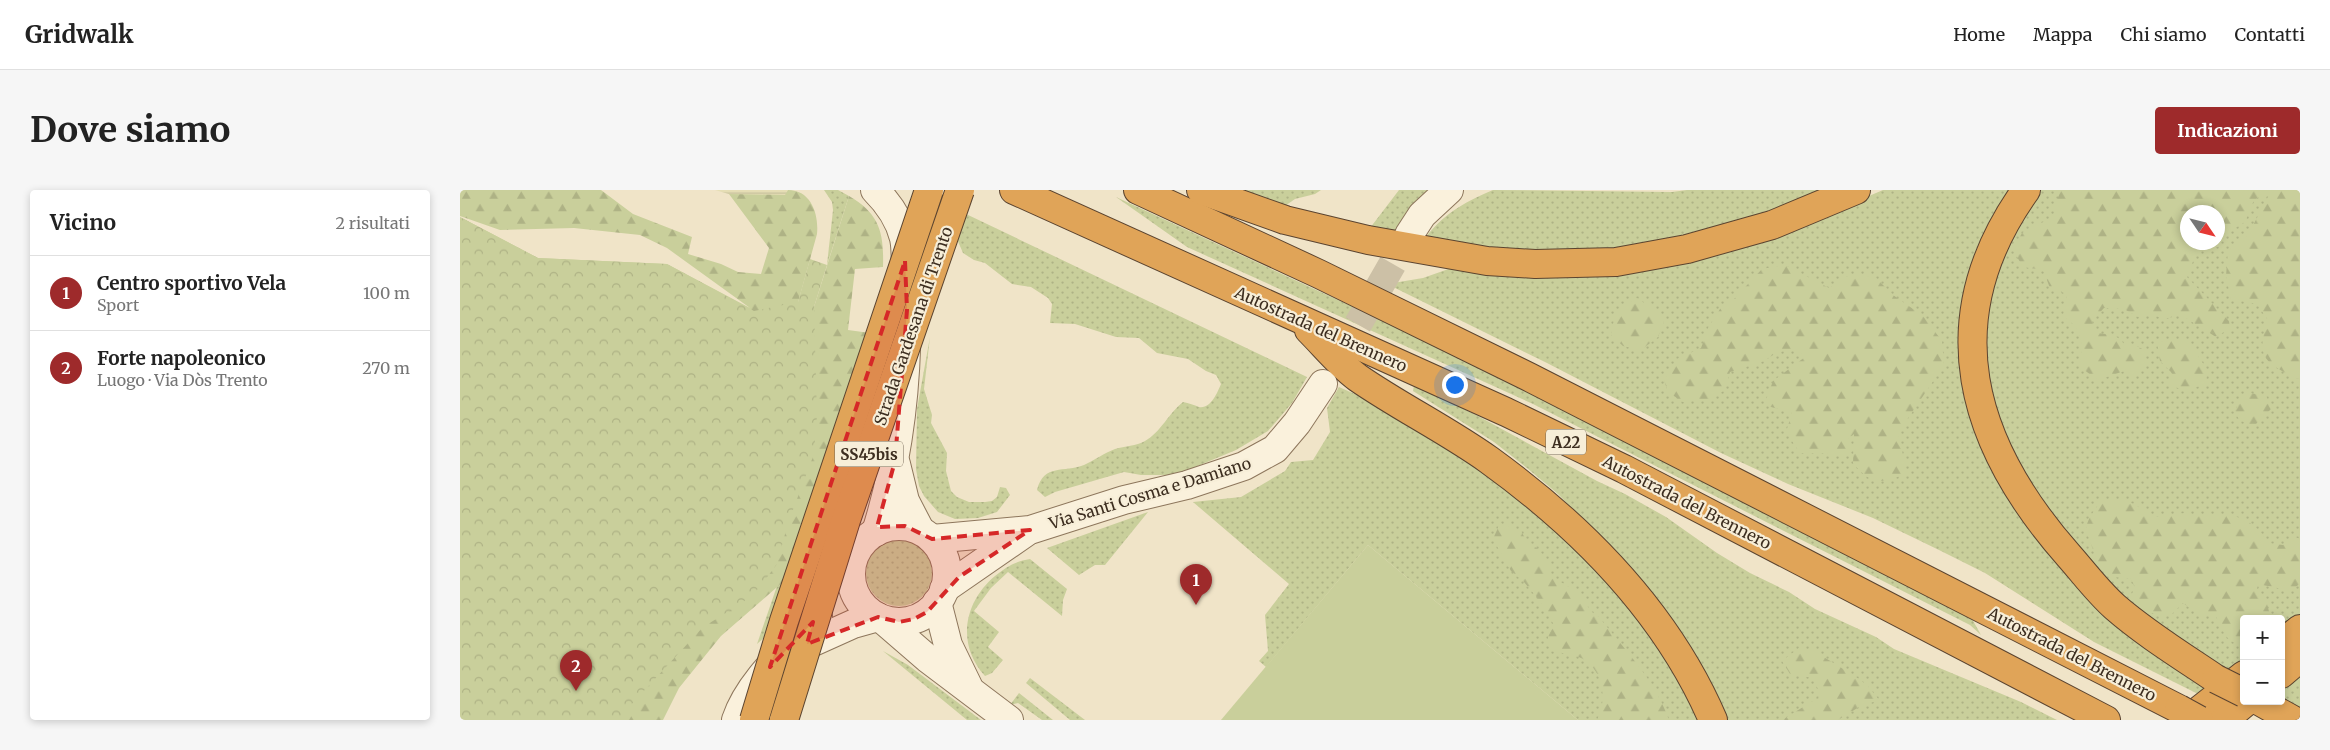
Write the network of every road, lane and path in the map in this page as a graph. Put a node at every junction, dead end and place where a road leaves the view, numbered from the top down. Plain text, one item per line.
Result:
1 (875, 190) edge
2 (929, 190) edge
3 (960, 190) edge
4 (1014, 190) edge
5 (1138, 190) edge
6 (1201, 190) edge
7 (1449, 190) edge
8 (1856, 190) edge
9 (2026, 190) edge
10 (1409, 235) tunnel mouth
11 (1296, 317) junction
12 (1323, 384) tunnel mouth
13 (895, 460) junction
14 (1030, 530) junction
15 (876, 532) junction
16 (926, 534) junction
17 (851, 570) junction
18 (941, 596) junction
19 (881, 618) junction
20 (2300, 629) edge
21 (2285, 641) edge
22 (782, 656) junction
23 (2300, 658) edge
24 (2285, 671) edge
25 (2240, 677) edge
26 (971, 691) junction
27 (2240, 691) edge
28 (2268, 708) edge
29 (2188, 716) edge
30 (736, 720) edge
31 (754, 720) edge
32 (784, 720) edge
33 (1009, 720) edge
34 (1713, 720) edge
35 (2106, 720) edge
36 (2224, 720) edge

1 - 13 street
2 - 31 highway, Strada Gardesana di Trento / SS45bis, bridge
3 - 32 highway, Strada Gardesana di Trento / SS45bis, bridge
4 - 11 highway, Autostrada del Brennero / A22
5 - 29 highway, Autostrada del Brennero / A22
6 - 8 highway
7 - 10 street
9 - 27 highway, bridge
11 - 34 highway
11 - 35 highway, Autostrada del Brennero / A22
12 - 14 street, Via Santi Cosma e Damiano
13 - 15 street
13 - 16 street
14 - 16 street, Via Santi Cosma e Damiano
14 - 18 street, Via Santi Cosma e Damiano
15 - 16 street
15 - 17 street
16 - 18 street
17 - 19 street
17 - 22 street
18 - 19 street
18 - 26 street
19 - 22 street
19 - 26 street
20 - 21 highway
22 - 30 street
23 - 24 highway
25 - 29 highway
26 - 33 street
28 - 36 highway

